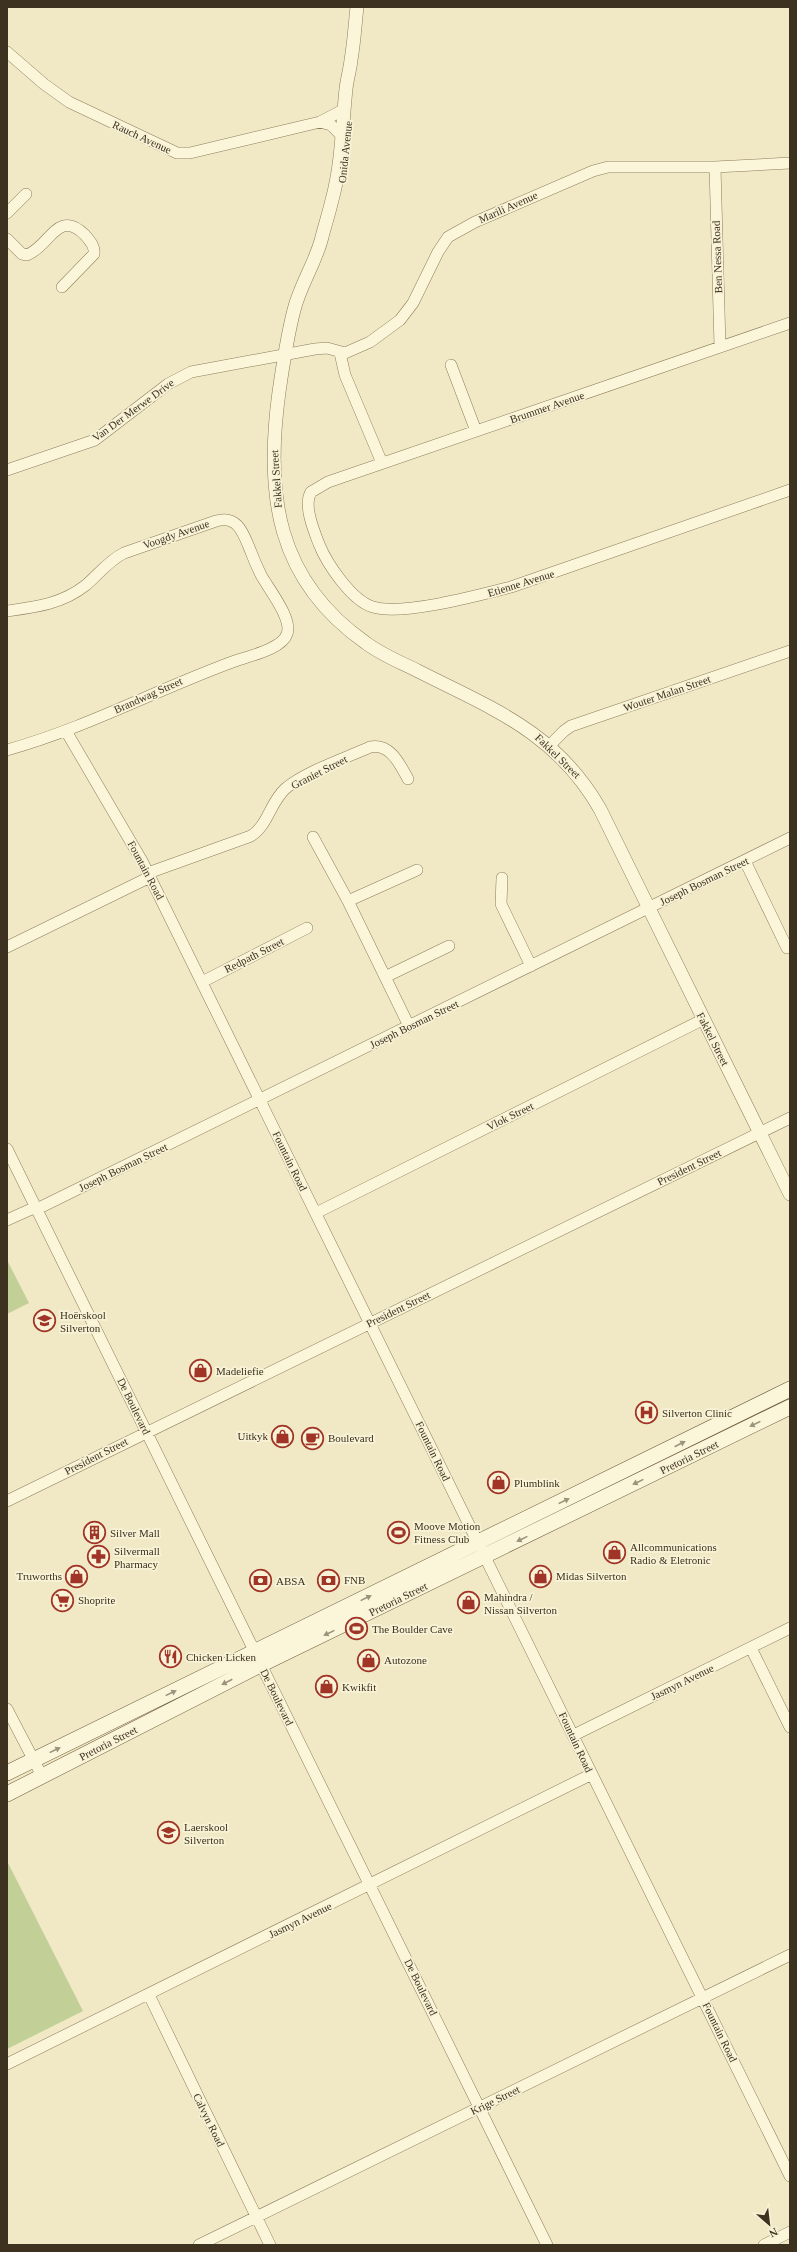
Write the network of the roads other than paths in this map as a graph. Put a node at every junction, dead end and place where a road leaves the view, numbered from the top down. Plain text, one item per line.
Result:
1 (357, 7) edge
2 (7, 52) edge
3 (351, 64) junction
4 (343, 110) junction
5 (320, 122) junction
6 (341, 135) junction
7 (790, 163) edge
8 (715, 167) junction
9 (26, 194) dead end
10 (7, 213) edge
11 (322, 236) junction
12 (7, 239) edge
13 (62, 287) dead end
14 (790, 322) edge
15 (720, 346) junction
16 (340, 353) junction
17 (285, 354) junction
18 (451, 365) dead end
19 (476, 431) junction
20 (382, 463) junction
21 (7, 470) edge
22 (790, 490) edge
23 (308, 497) joint
24 (7, 611) edge
25 (287, 636) joint
26 (790, 651) edge
27 (66, 731) junction
28 (550, 745) junction
29 (7, 750) edge
30 (408, 779) dead end
31 (313, 837) dead end
32 (790, 838) edge
33 (745, 861) junction
34 (418, 870) dead end
35 (149, 875) junction
36 (502, 878) dead end
37 (348, 901) junction
38 (648, 908) junction
39 (307, 928) dead end
40 (449, 946) dead end
41 (7, 947) edge
42 (787, 948) dead end
43 (531, 966) junction
44 (385, 977) junction
45 (202, 982) junction
46 (704, 1019) junction
47 (409, 1026) junction
48 (260, 1100) junction
49 (790, 1118) edge
50 (760, 1133) junction
51 (7, 1148) edge
52 (790, 1194) edge
53 (36, 1208) junction
54 (316, 1213) junction
55 (7, 1220) edge
56 (370, 1322) junction
57 (790, 1389) edge
58 (790, 1407) edge
59 (146, 1431) junction
60 (7, 1501) edge
61 (482, 1550) junction
62 (790, 1628) edge
63 (751, 1648) junction
64 (259, 1658) junction
65 (7, 1709) edge
66 (790, 1727) edge
67 (574, 1735) junction
68 (33, 1760) junction
69 (7, 1773) edge
70 (592, 1774) junction
71 (42, 1776) junction
72 (9, 1791) edge
73 (370, 1884) junction
74 (790, 1955) edge
75 (149, 1995) junction
76 (703, 1997) junction
77 (7, 2064) edge
78 (480, 2108) junction
79 (790, 2176) edge
80 (256, 2217) junction
81 (790, 2232) edge
82 (199, 2245) edge
83 (270, 2245) edge
84 (547, 2245) edge
85 (764, 2245) edge

1 - 3 street, Onida Avenue
2 - 5 street, Rauch Avenue
3 - 4 street, Onida Avenue
3 - 11 street, Onida Avenue
4 - 5 street, Rauch Avenue
4 - 6 street, Onida Avenue
5 - 6 street
6 - 11 street, Onida Avenue
7 - 8 street, Marili Avenue
8 - 15 street, Ben Nessa Road
8 - 16 street, Marili Avenue
9 - 10 street
11 - 17 street, Onida Avenue
12 - 13 street
14 - 15 street, Brummer Avenue
15 - 19 street, Brummer Avenue
16 - 17 street
16 - 20 street
17 - 21 street, Van Der Merwe Drive
17 - 28 street, Fakkel Street
18 - 19 street
19 - 20 street, Brummer Avenue
20 - 23 street, Brummer Avenue
22 - 23 street, Etienne Avenue
24 - 25 street, Voogdy Avenue
25 - 27 street, Brandwag Street
26 - 28 street, Wouter Malan Street
27 - 29 street, Brandwag Street
27 - 35 street, Fountain Road
28 - 38 street, Fakkel Street
30 - 35 street, Graniet Street
31 - 37 street
32 - 33 street, Joseph Bosman Street
33 - 38 street, Joseph Bosman Street
33 - 42 street
34 - 37 street
35 - 41 street, Graniet Street
35 - 45 street, Fountain Road
36 - 43 street
37 - 44 street
38 - 43 street, Joseph Bosman Street
38 - 46 street, Fakkel Street
39 - 45 street, Redpath Street
40 - 44 street
43 - 47 street, Joseph Bosman Street
44 - 47 street
45 - 48 street, Fountain Road
46 - 50 street, Fakkel Street
46 - 54 street, Vlok Street
47 - 48 street, Joseph Bosman Street
48 - 53 street, Joseph Bosman Street
48 - 54 street, Fountain Road
49 - 50 street, President Street
50 - 52 street, Fakkel Street
50 - 56 street, President Street
51 - 53 street, De Boulevard
53 - 55 street, Joseph Bosman Street
53 - 59 street, De Boulevard
54 - 56 street, Fountain Road
56 - 59 street, President Street
56 - 61 street, Fountain Road
61 -> 57 main road, Pretoria Street
58 -> 61 main road, Pretoria Street
59 - 60 street, President Street
59 - 64 street, De Boulevard
61 - 64 main road, Pretoria Street
61 - 67 street, Fountain Road
62 - 63 street, Jasmyn Avenue
63 - 66 street
63 - 67 street, Jasmyn Avenue
68 -> 64 main road, Pretoria Street
64 -> 71 main road, Pretoria Street
64 - 73 street, De Boulevard
65 - 68 street
67 - 70 street, Fountain Road
68 - 69 main road, Pretoria Street
68 - 71 street
70 - 73 street, Jasmyn Avenue
70 - 76 street, Fountain Road
71 - 72 main road, Pretoria Street
73 - 75 street, Jasmyn Avenue
73 - 78 street, De Boulevard
74 - 76 street, Krige Street
75 - 77 street, Jasmyn Avenue
75 - 80 street, Calvyn Road
76 - 78 street, Krige Street
76 - 79 street, Fountain Road
78 - 80 street, Krige Street
78 - 84 street, De Boulevard
80 - 82 street, Krige Street
80 - 83 street, Calvyn Road
81 - 85 street

